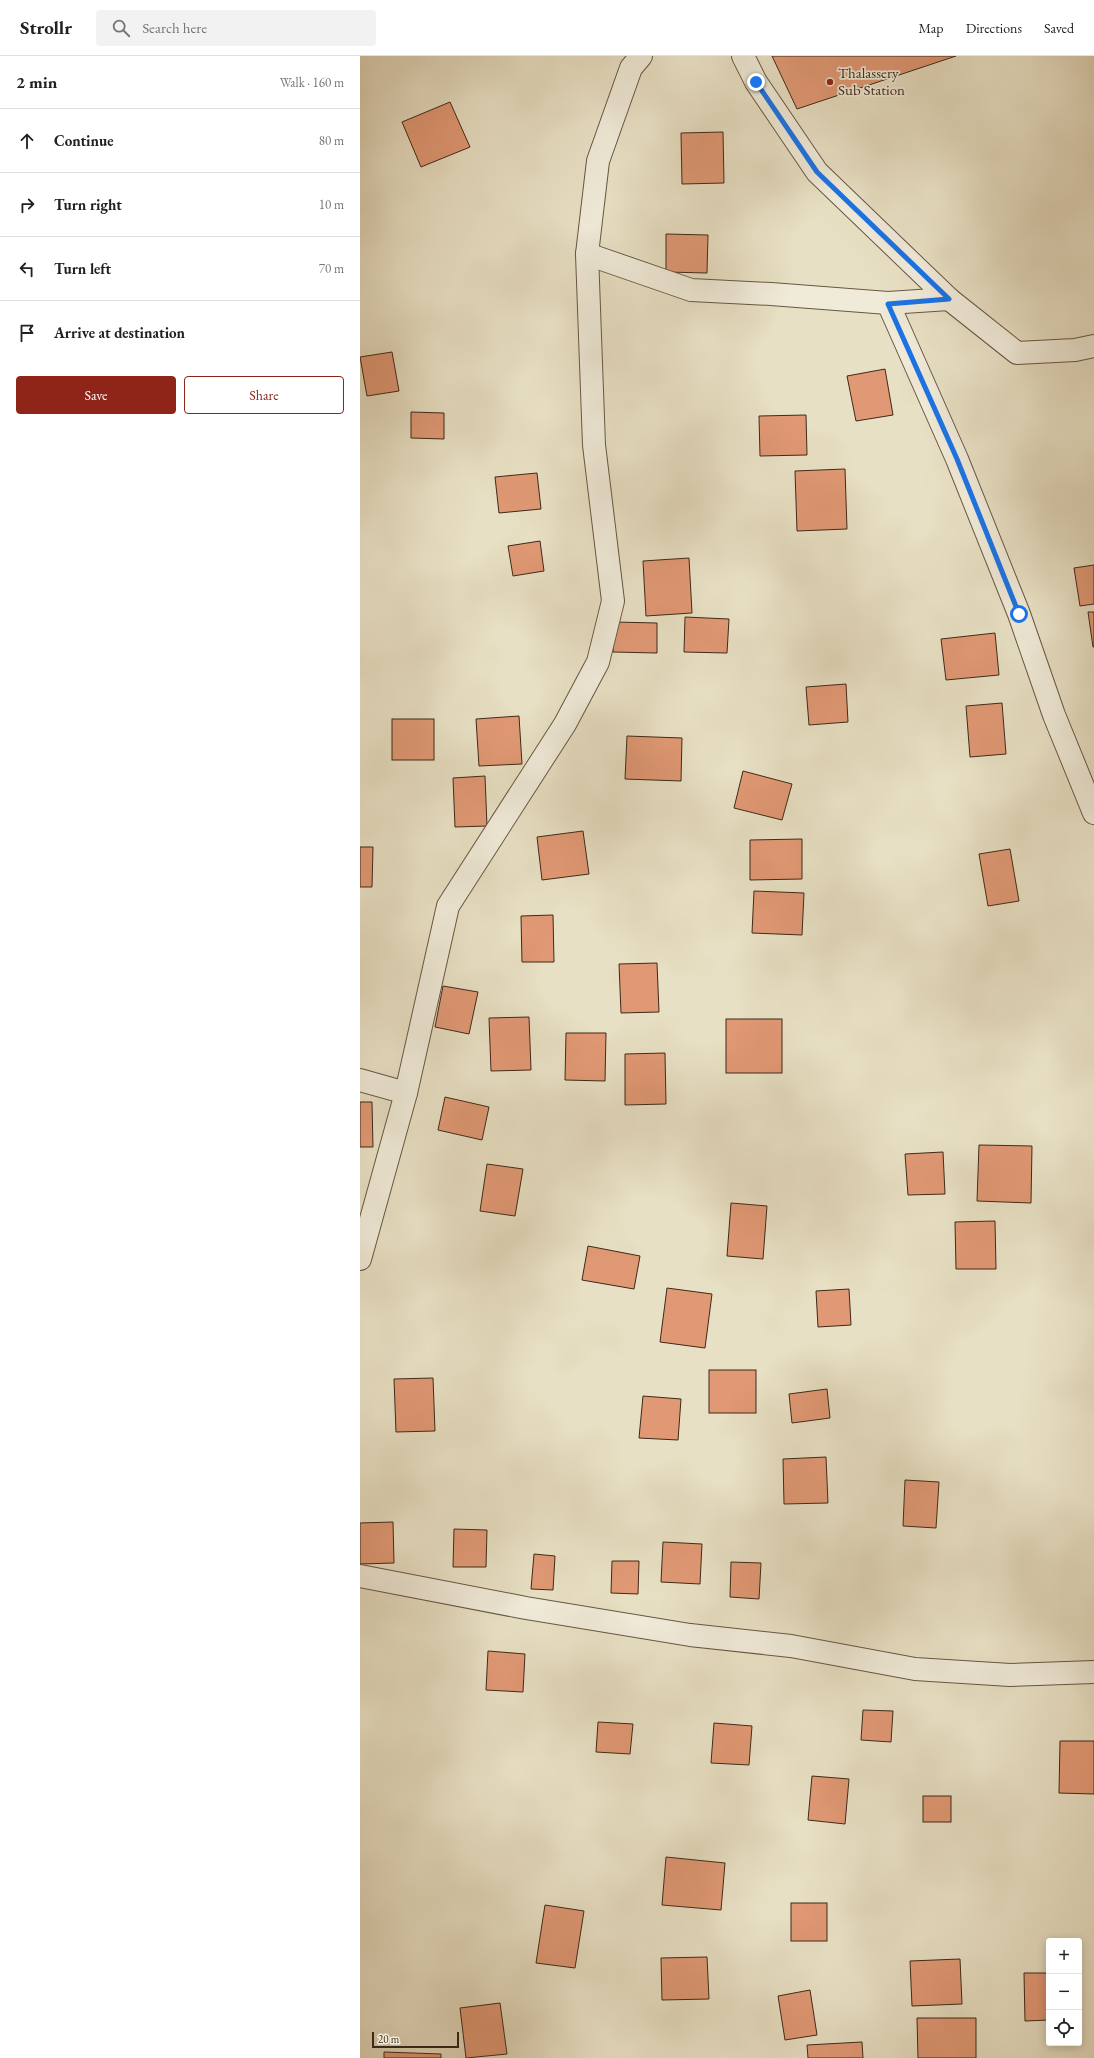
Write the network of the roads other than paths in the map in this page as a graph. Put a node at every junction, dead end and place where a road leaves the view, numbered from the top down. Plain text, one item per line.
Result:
1 (641, 56) edge
2 (743, 56) edge
3 (587, 254) junction
4 (949, 299) junction
5 (888, 304) junction
6 (1094, 346) edge
7 (1094, 812) edge
8 (360, 1080) edge
9 (406, 1093) junction
10 (360, 1259) edge
11 (360, 1576) edge
12 (1094, 1672) edge

1 - 3 street
2 - 4 street
3 - 5 street
3 - 9 street
4 - 5 street
4 - 6 street
5 - 7 street
8 - 9 street
9 - 10 street
11 - 12 street

